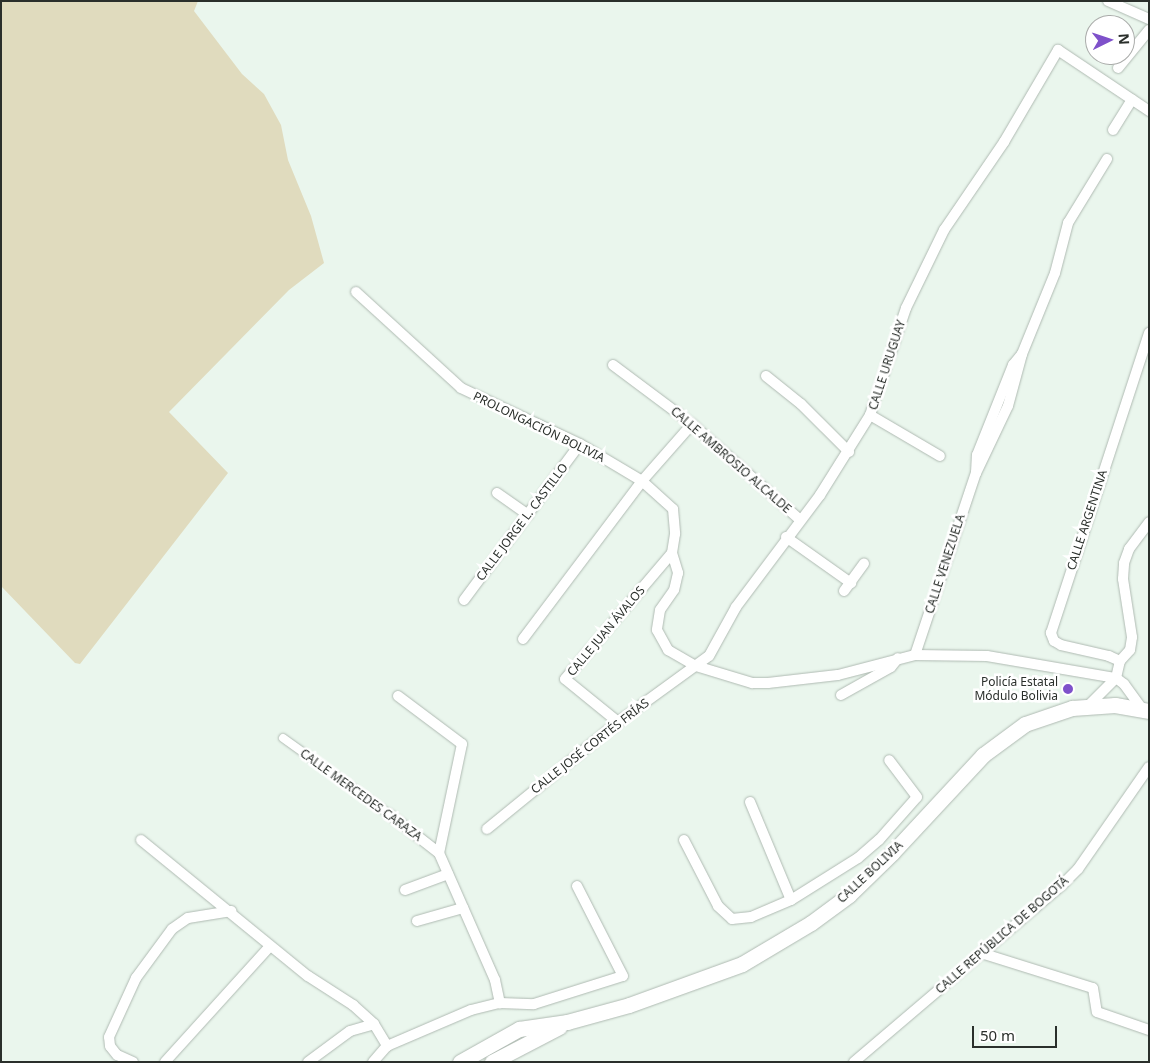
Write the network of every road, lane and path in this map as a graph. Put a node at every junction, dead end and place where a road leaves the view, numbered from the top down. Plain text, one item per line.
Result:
1 (1108, 1) edge
2 (1149, 19) edge
3 (1149, 30) edge
4 (1118, 68) dead end
5 (1132, 100) junction
6 (1149, 111) edge
7 (1114, 130) dead end
8 (1108, 159) dead end
9 (356, 292) dead end
10 (1149, 333) edge
11 (613, 365) dead end
12 (766, 376) dead end
13 (870, 415) junction
14 (692, 424) junction
15 (580, 444) junction
16 (849, 452) junction
17 (940, 456) dead end
18 (642, 481) junction
19 (497, 493) dead end
20 (528, 515) junction
21 (800, 520) junction
22 (1149, 522) edge
23 (786, 537) junction
24 (672, 553) junction
25 (864, 563) dead end
26 (464, 600) dead end
27 (523, 639) dead end
28 (916, 655) junction
29 (899, 658) junction
30 (1120, 661) junction
31 (696, 666) junction
32 (1116, 678) junction
33 (398, 696) dead end
34 (841, 696) dead end
35 (1087, 707) junction
36 (1145, 709) edge
37 (618, 722) junction
38 (283, 738) dead end
39 (888, 760) dead end
40 (1149, 767) edge
41 (750, 802) dead end
42 (389, 814) joint
43 (487, 829) dead end
44 (141, 840) dead end
45 (684, 840) dead end
46 (878, 840) junction
47 (439, 853) junction
48 (892, 853) junction
49 (448, 874) junction
50 (577, 886) dead end
51 (405, 890) dead end
52 (791, 900) junction
53 (463, 908) junction
54 (231, 911) junction
55 (417, 921) dead end
56 (270, 946) junction
57 (981, 953) junction
58 (500, 1003) junction
59 (567, 1022) junction
60 (374, 1024) junction
61 (1149, 1030) edge
62 (387, 1046) junction
63 (132, 1062) edge
64 (165, 1062) edge
65 (308, 1062) edge
66 (373, 1062) edge
67 (460, 1062) edge
68 (492, 1062) edge
69 (854, 1062) edge

1 - 2 street
3 - 4 street
5 - 6 street
5 - 7 street
5 - 13 street, CALLE URUGUAY
8 - 28 street, CALLE VENEZUELA
9 - 15 street, PROLONGACIÓN BOLIVIA
10 - 30 street, CALLE ARGENTINA
11 - 14 street, CALLE AMBROSIO ALCALDE
12 - 16 street
13 - 16 street, CALLE URUGUAY
13 - 17 street
14 - 18 street
14 - 21 street, CALLE AMBROSIO ALCALDE
15 - 18 street, PROLONGACIÓN BOLIVIA
15 - 20 street, CALLE JORGE L. CASTILLO
16 - 21 street, CALLE URUGUAY
18 - 24 street, PROLONGACIÓN BOLIVIA
18 - 27 street
19 - 20 street
20 - 26 street, CALLE JORGE L. CASTILLO
21 - 23 street, CALLE URUGUAY
22 - 30 street
23 - 25 street
23 - 31 street, CALLE URUGUAY
24 - 31 street, PROLONGACIÓN BOLIVIA
24 - 37 street, CALLE JUAN ÁVALOS
28 - 29 street, PROLONGACIÓN BOLIVIA
28 - 32 street, PROLONGACIÓN BOLIVIA
29 - 31 street, PROLONGACIÓN BOLIVIA
29 - 34 street
30 - 32 street
31 - 37 street, CALLE JOSÉ CORTÉS FRÍAS
32 - 35 street
32 - 36 street
33 - 47 street, CALLE MERCEDES CARAZA
35 - 36 main road, CALLE BOLIVIA
35 - 48 main road, CALLE BOLIVIA
37 - 43 street, CALLE JOSÉ CORTÉS FRÍAS
38 - 42 street, CALLE MERCEDES CARAZA
39 - 46 street
40 - 57 street, CALLE REPÚBLICA DE BOGOTÁ
41 - 52 street
42 - 47 street, CALLE MERCEDES CARAZA
44 - 54 street
45 - 52 street
46 - 48 street
46 - 52 street
47 - 49 street, CALLE MERCEDES CARAZA
48 - 59 main road, CALLE BOLIVIA
49 - 51 street
49 - 53 street, CALLE MERCEDES CARAZA
50 - 58 street
53 - 55 street
53 - 58 street, CALLE MERCEDES CARAZA
54 - 56 street
54 - 63 street
56 - 60 street
56 - 64 street
57 - 61 street
57 - 69 street, CALLE REPÚBLICA DE BOGOTÁ
58 - 62 street
59 - 67 main road
59 - 68 main road
60 - 62 street
60 - 65 street
62 - 66 street

